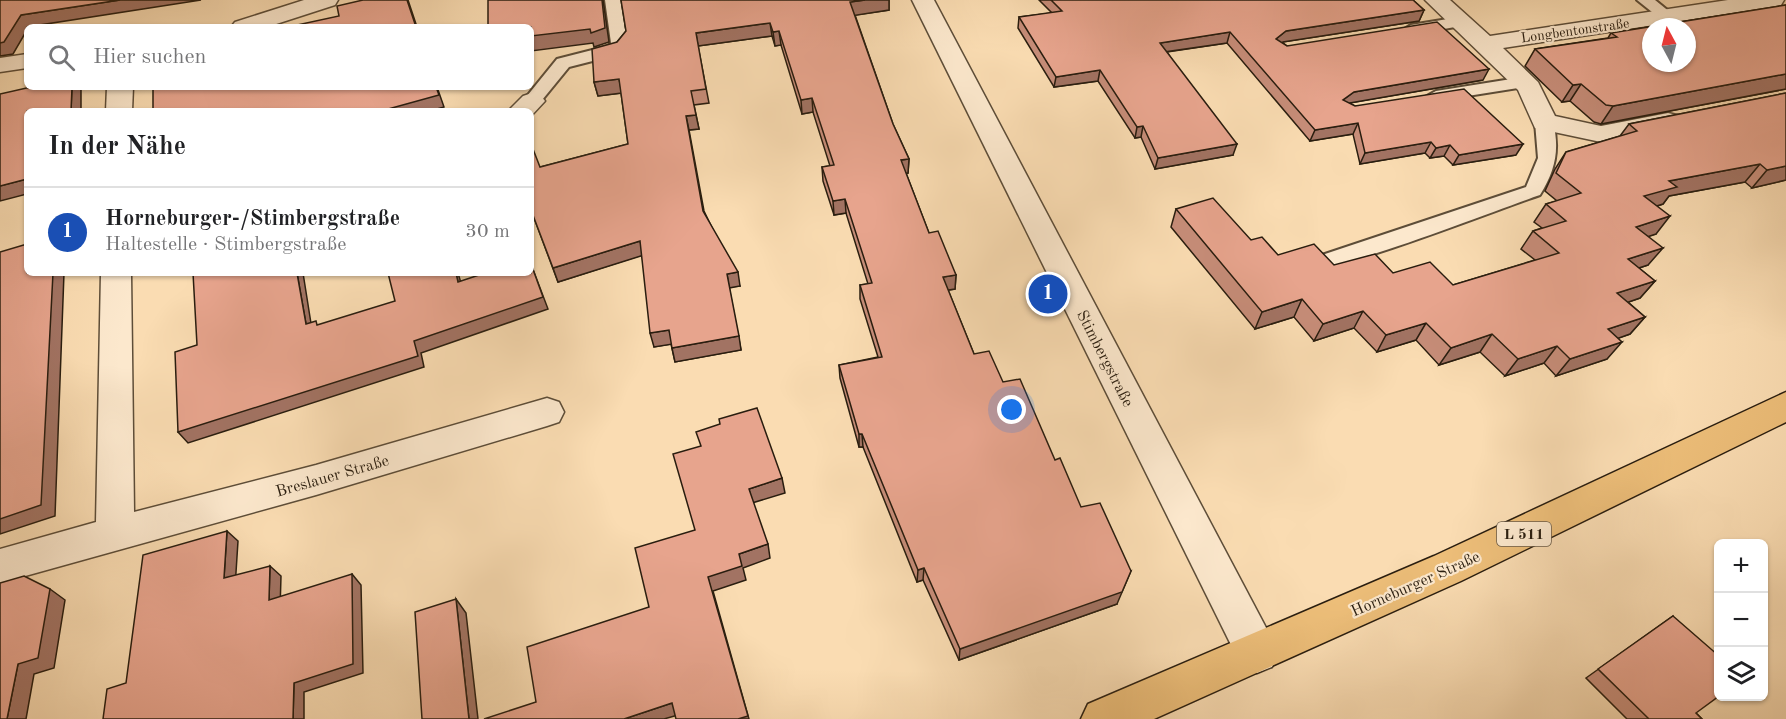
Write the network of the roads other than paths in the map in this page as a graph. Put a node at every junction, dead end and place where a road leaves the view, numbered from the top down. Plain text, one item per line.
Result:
1 (327, 0) edge
2 (613, 0) edge
3 (923, 0) edge
4 (1436, 0) edge
5 (1645, 0) edge
6 (1772, 0) edge
7 (1786, 10) edge
8 (1668, 16) junction
9 (1460, 22) junction
10 (252, 24) edge
11 (1389, 33) edge
12 (1485, 44) junction
13 (24, 61) edge
14 (0, 65) edge
15 (1524, 82) junction
16 (120, 90) edge
17 (1419, 99) edge
18 (526, 106) edge
19 (119, 108) edge
20 (1694, 116) edge
21 (1544, 122) junction
22 (1326, 261) edge
23 (116, 276) edge
24 (1786, 406) edge
25 (547, 412) dead end
26 (115, 534) junction
27 (0, 566) edge
28 (1257, 652) junction
29 (1103, 719) edge

1 - 10 street
2 - 18 lane
3 - 28 street, Stimbergstraße
4 - 9 street, Longbentonstraße
5 - 8 lane
6 - 7 street, Longbentonstraße
6 - 8 street, Longbentonstraße
8 - 12 street, Longbentonstraße
9 - 11 lane
9 - 12 street, Longbentonstraße
12 - 15 street, Longbentonstraße
13 - 14 street
15 - 17 lane
15 - 21 street, Longbentonstraße
16 - 19 street
20 - 21 street
21 - 22 lane
23 - 26 street
24 - 28 main road, Horneburger Straße / L 511
25 - 26 street, Breslauer Straße
26 - 27 street, Breslauer Straße
28 - 29 main road, Horneburger Straße / L 511

